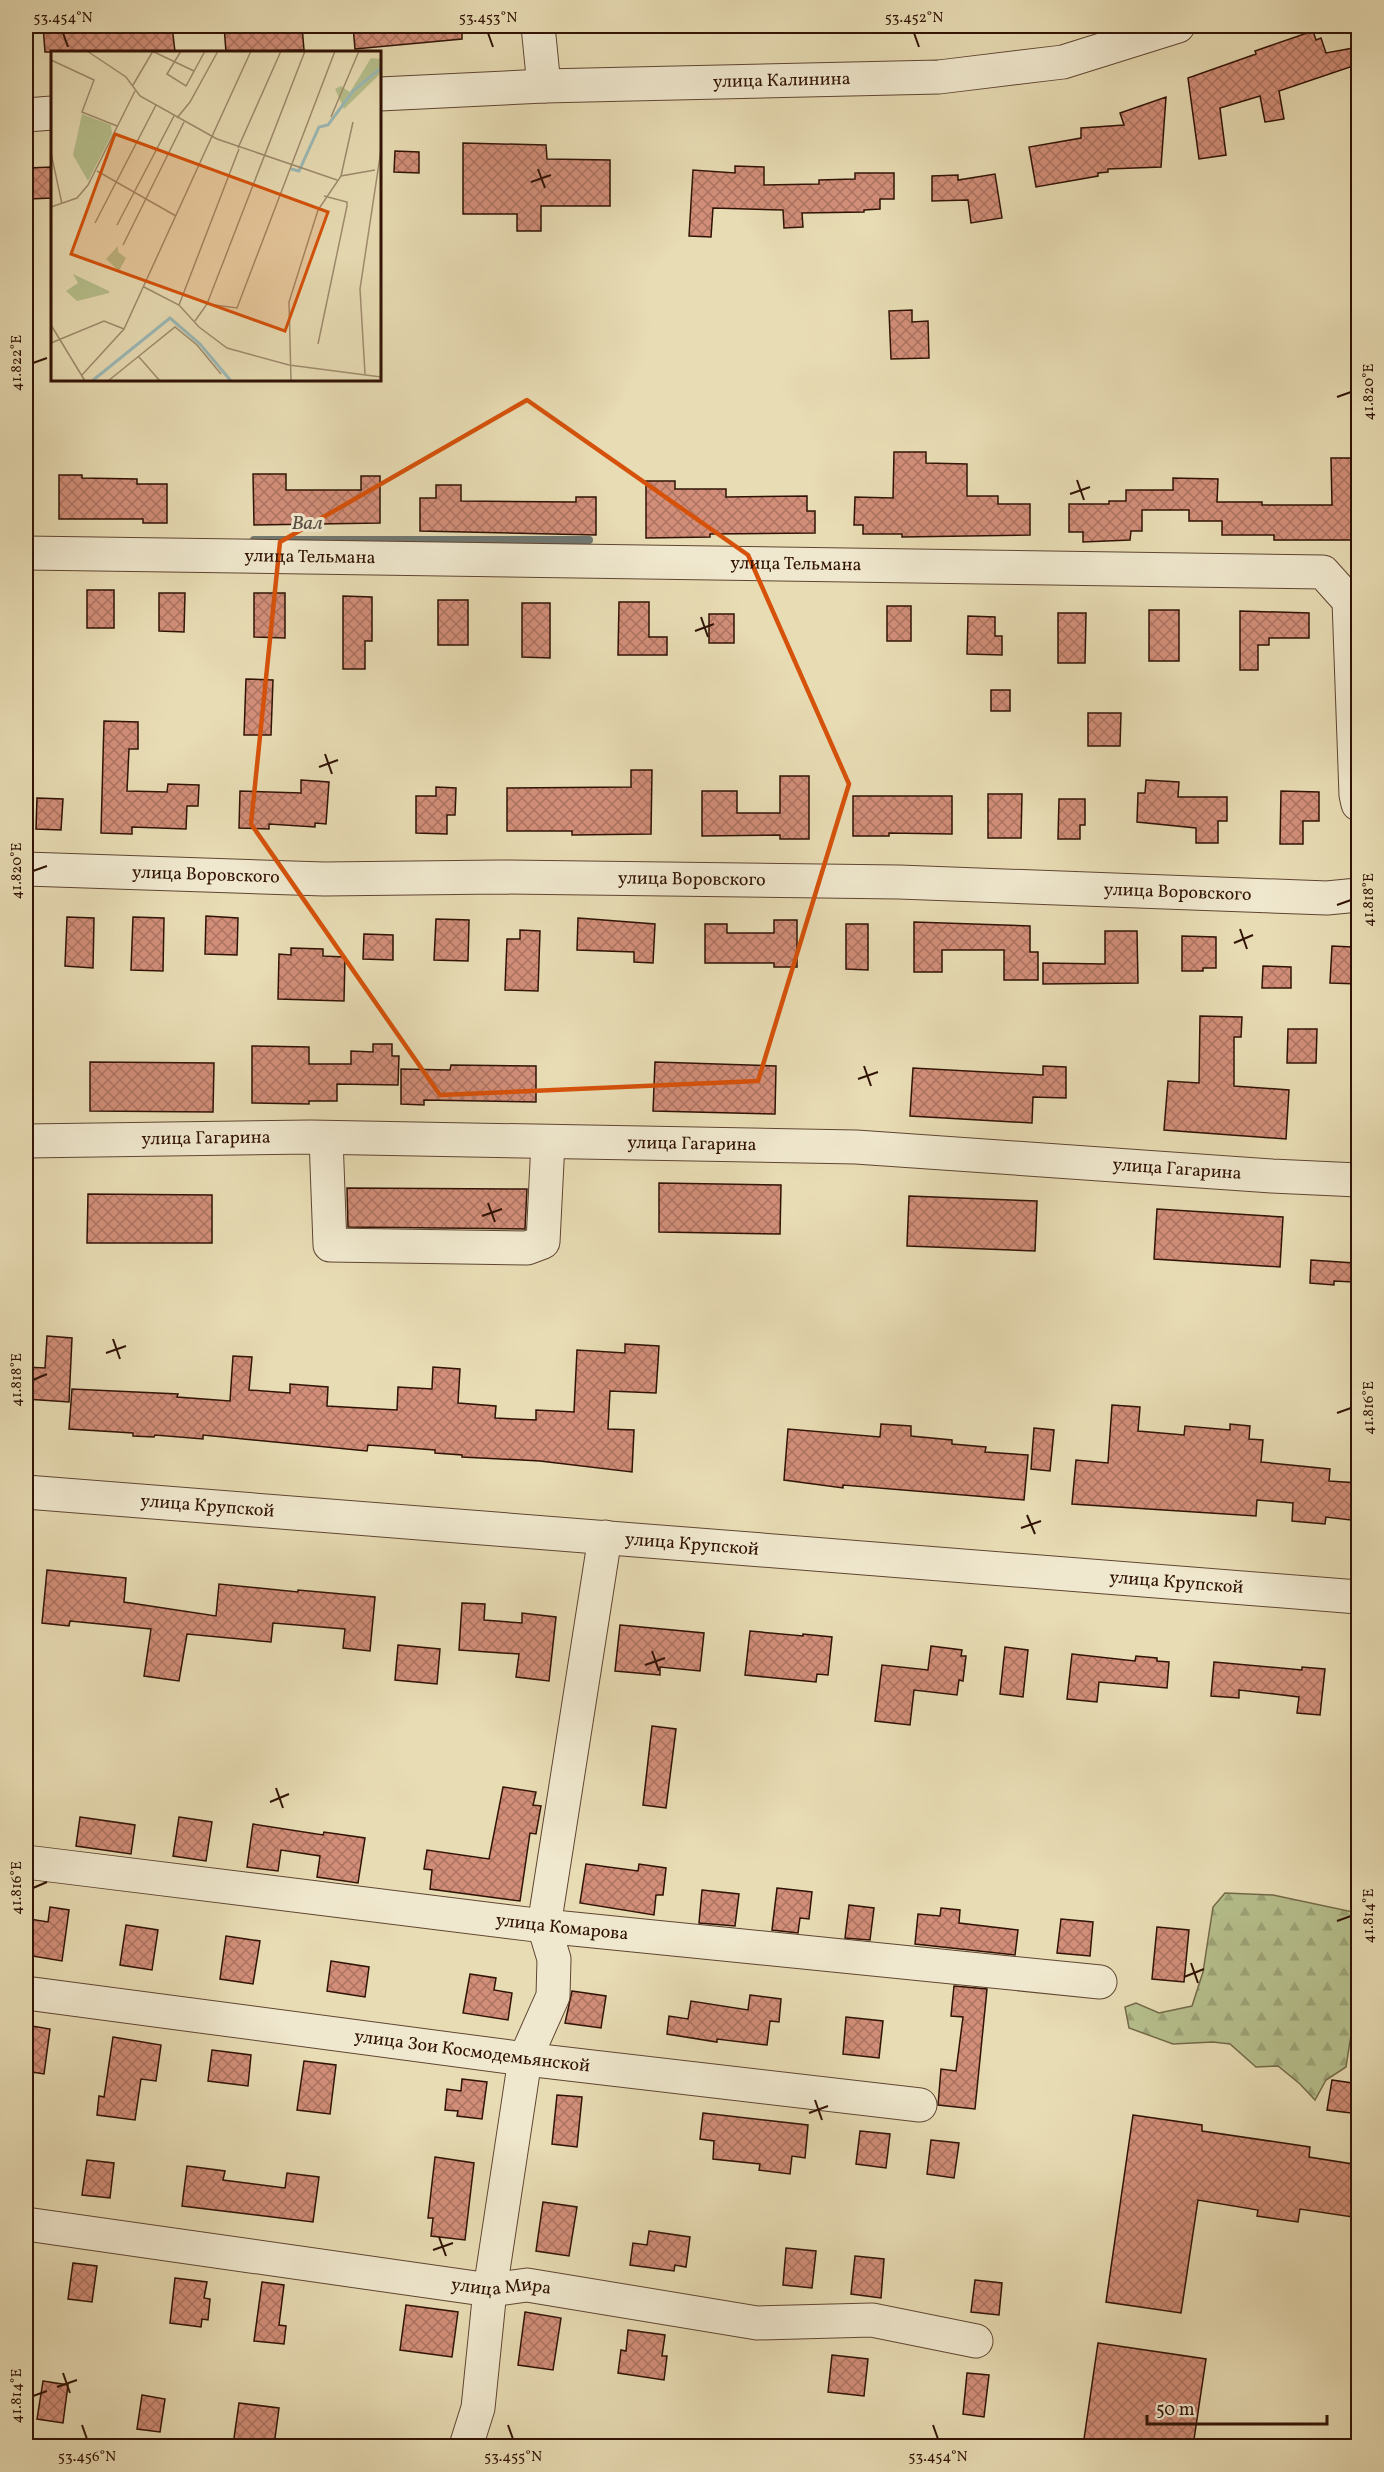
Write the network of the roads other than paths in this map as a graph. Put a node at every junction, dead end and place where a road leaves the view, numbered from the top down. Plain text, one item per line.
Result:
1 (538, 26) edge
2 (1178, 26) edge
3 (544, 86) junction
4 (381, 94) edge
5 (51, 113) edge
6 (26, 115) edge
7 (26, 553) edge
8 (1359, 804) edge
9 (26, 869) edge
10 (1359, 895) edge
11 (326, 1138) junction
12 (26, 1141) edge
13 (548, 1142) junction
14 (1359, 1180) edge
15 (26, 1492) edge
16 (605, 1537) junction
17 (1359, 1597) edge
18 (26, 1862) edge
19 (544, 1926) junction
20 (1100, 1982) dead end
21 (26, 1993) edge
22 (525, 2059) junction
23 (920, 2105) dead end
24 (26, 2224) edge
25 (490, 2290) junction
26 (976, 2341) dead end
27 (466, 2446) edge

1 - 3 street
2 - 3 street, улица Калинина
3 - 4 street, улица Калинина
5 - 6 street
7 - 8 street, улица Тельмана
9 - 10 street, улица Воровского
11 - 12 street, улица Гагарина
11 - 13 street, улица Гагарина
11 - 13 street
13 - 14 street, улица Гагарина
15 - 16 street, улица Крупской
16 - 17 street, улица Крупской
16 - 19 street
18 - 19 street, улица Комарова
19 - 20 street, улица Комарова
19 - 22 street
21 - 22 street, улица Зои Космодемьянской
22 - 23 street, улица Зои Космодемьянской
22 - 25 street
24 - 25 street, улица Мира
25 - 26 street, улица Мира
25 - 27 street

